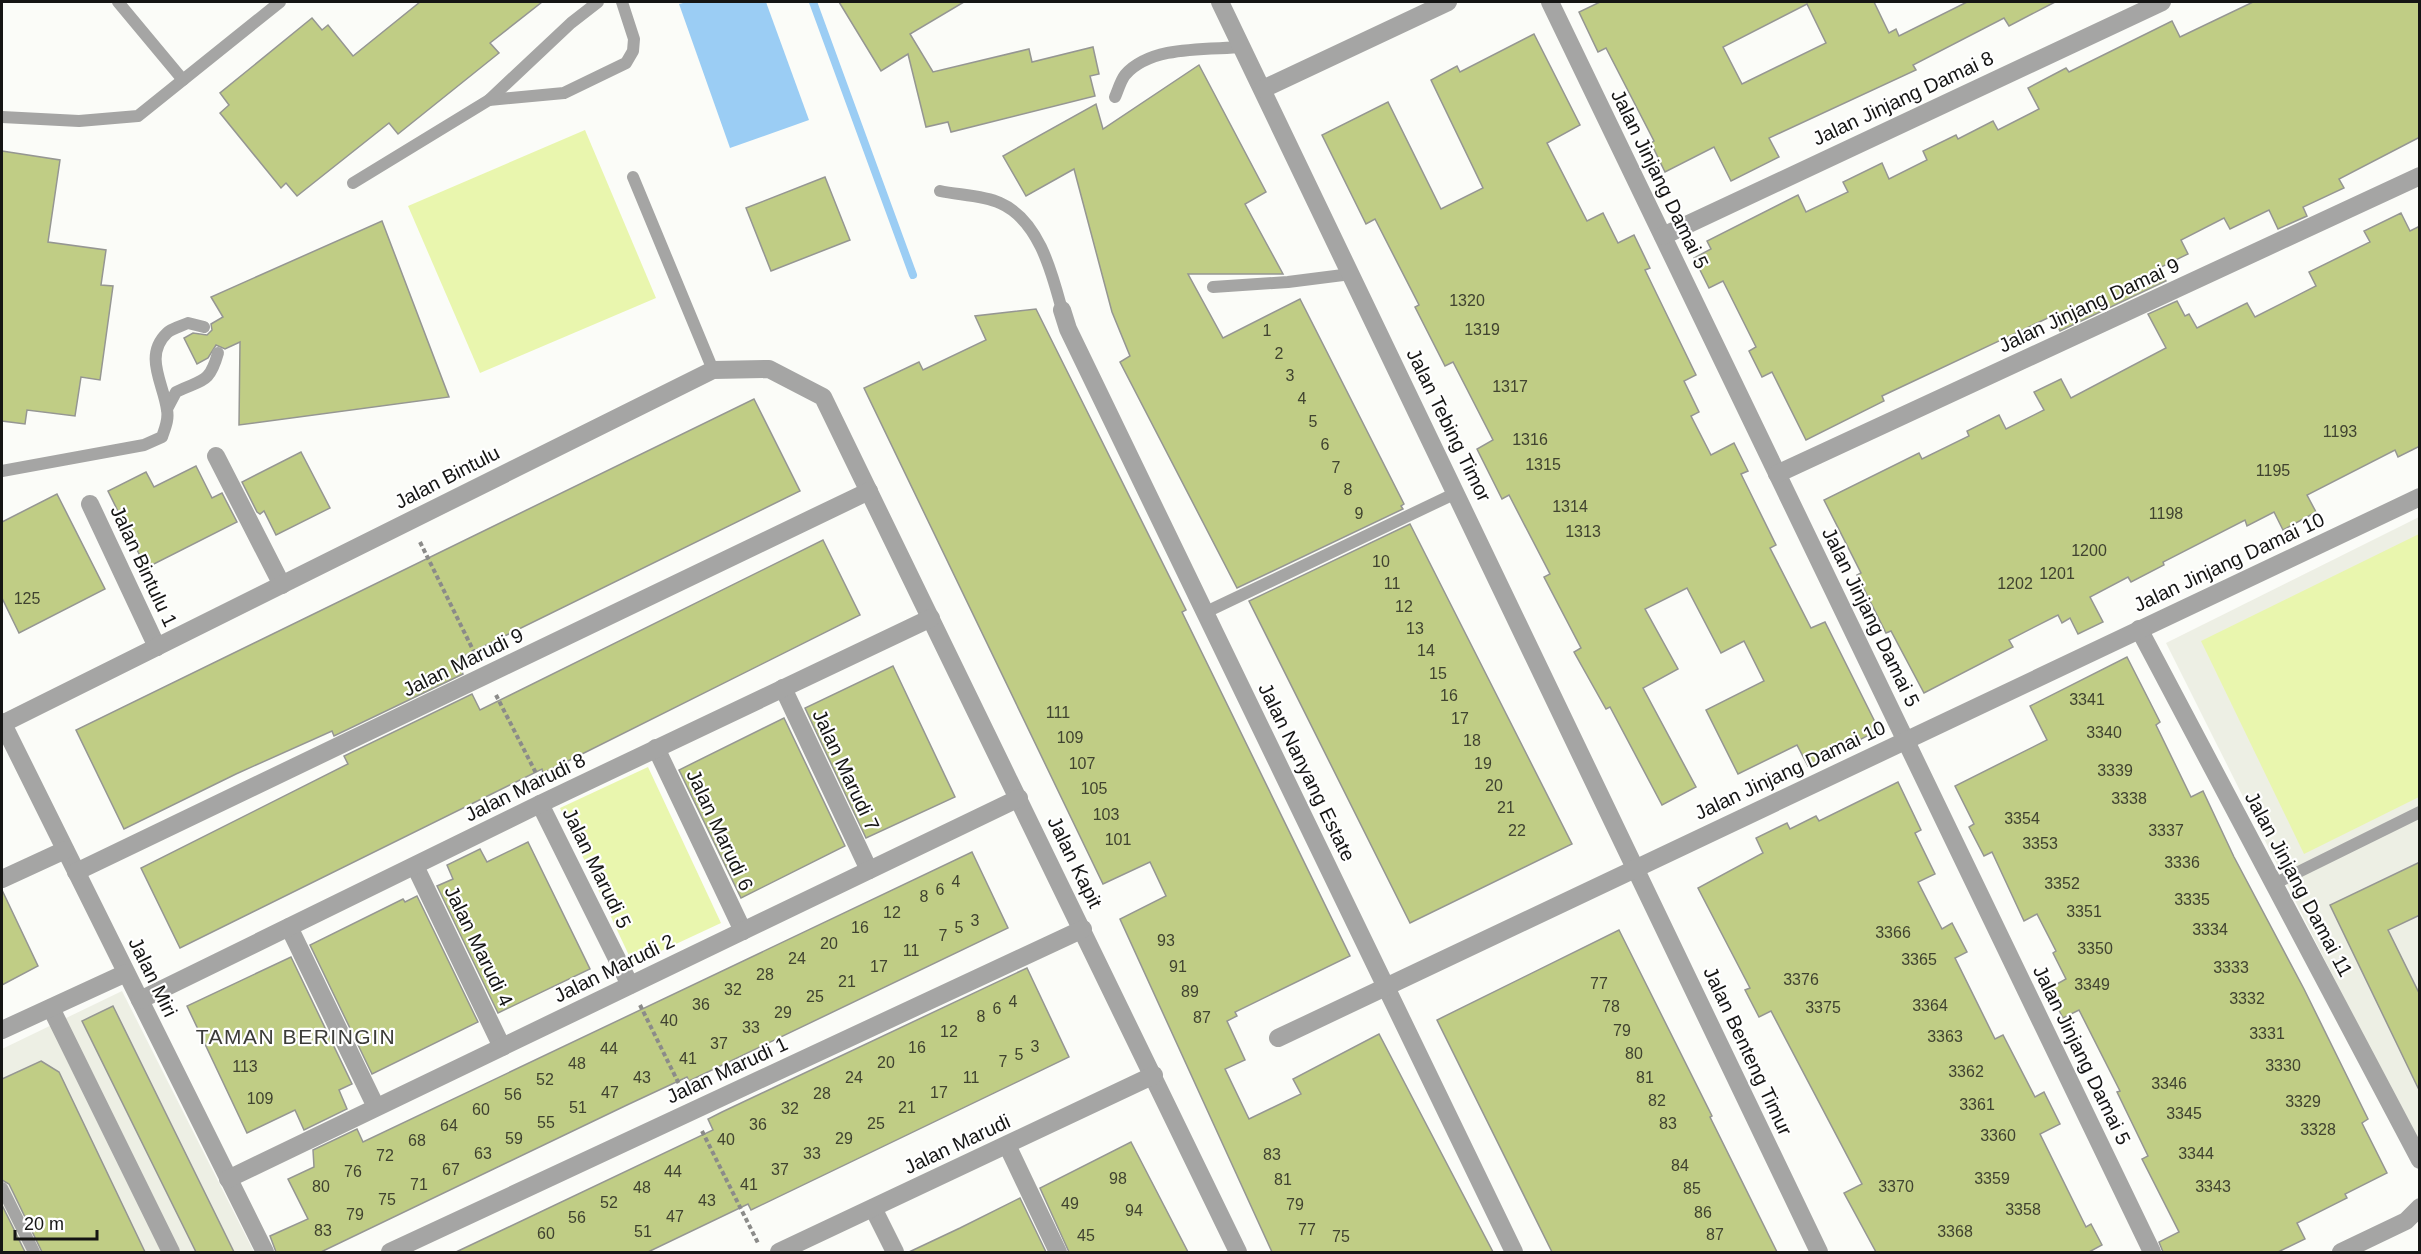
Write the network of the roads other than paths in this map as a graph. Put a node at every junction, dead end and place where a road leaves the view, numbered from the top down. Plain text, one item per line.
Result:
1 (118, 2) edge
2 (280, 2) edge
3 (598, 2) edge
4 (622, 2) edge
5 (1221, 2) edge
6 (1448, 2) edge
7 (1550, 2) edge
8 (2162, 2) edge
9 (1242, 47) junction
10 (183, 80) junction
11 (1263, 89) junction
12 (1115, 97) dead end
13 (489, 99) junction
14 (2, 117) edge
15 (2420, 176) edge
16 (633, 177) dead end
17 (353, 183) dead end
18 (940, 191) dead end
19 (1663, 236) junction
20 (1351, 274) junction
21 (1213, 287) dead end
22 (1062, 310) joint
23 (204, 327) dead end
24 (218, 353) dead end
25 (713, 370) junction
26 (167, 409) junction
27 (216, 456) dead end
28 (2, 471) edge
29 (1777, 474) junction
30 (869, 492) junction
31 (1456, 493) junction
32 (2420, 497) edge
33 (90, 504) dead end
34 (282, 585) junction
35 (1204, 613) junction
36 (931, 618) junction
37 (2139, 629) junction
38 (157, 647) junction
39 (783, 688) junction
40 (3, 729) edge
41 (1905, 741) junction
42 (656, 748) junction
43 (1019, 798) junction
44 (540, 804) junction
45 (2420, 812) edge
46 (65, 850) junction
47 (415, 866) junction
48 (1637, 868) junction
49 (869, 870) junction
50 (76, 872) junction
51 (2, 879) edge
52 (2274, 884) junction
53 (289, 927) junction
54 (1083, 929) junction
55 (743, 931) junction
56 (126, 973) junction
57 (630, 985) junction
58 (1386, 987) junction
59 (140, 1000) junction
60 (51, 1008) junction
61 (2, 1030) edge
62 (1278, 1038) dead end
63 (502, 1047) junction
64 (1154, 1075) junction
65 (376, 1107) junction
66 (1007, 1145) junction
67 (2420, 1160) edge
68 (228, 1179) junction
69 (2, 1188) edge
70 (2420, 1207) edge
71 (873, 1208) junction
72 (2146, 1250) edge
73 (34, 1252) edge
74 (171, 1252) edge
75 (264, 1252) edge
76 (390, 1252) edge
77 (780, 1252) edge
78 (895, 1252) edge
79 (1058, 1252) edge
80 (1238, 1252) edge
81 (1514, 1252) edge
82 (1819, 1252) edge
83 (2341, 1252) edge

1 - 10 lane
2 - 10 lane
3 - 13 lane
4 - 13 lane
5 - 9 street, Jalan Tebing Timor
6 - 11 street
7 - 19 street, Jalan Jinjang Damai 5
8 - 19 street, Jalan Jinjang Damai 8
9 - 11 street, Jalan Tebing Timor
9 - 12 lane
10 - 14 lane
11 - 20 street, Jalan Tebing Timor
13 - 17 lane
15 - 29 street, Jalan Jinjang Damai 9
16 - 25 lane
18 - 22 lane
19 - 29 street, Jalan Jinjang Damai 5
20 - 21 lane
20 - 31 street, Jalan Tebing Timor
22 - 35 street, Jalan Nanyang Estate
23 - 26 lane
24 - 26 lane
25 - 30 street, Jalan Bintulu
25 - 34 street, Jalan Bintulu
26 - 28 lane
27 - 34 street
29 - 41 street, Jalan Jinjang Damai 5
30 - 36 street, Jalan Kapit
30 - 50 street, Jalan Marudi 9
31 - 35 lane
31 - 48 street, Jalan Tebing Timor
32 - 37 street, Jalan Jinjang Damai 10
33 - 38 street, Jalan Bintulu 1
34 - 38 street, Jalan Bintulu
35 - 58 street, Jalan Nanyang Estate
36 - 39 street, Jalan Marudi 8
36 - 43 street, Jalan Kapit
37 - 41 street, Jalan Jinjang Damai 10
37 - 52 street, Jalan Jinjang Damai 11
38 - 40 street, Jalan Bintulu
39 - 42 street, Jalan Marudi 8
39 - 49 street, Jalan Marudi 7
40 - 46 street, Jalan Miri
41 - 48 street, Jalan Jinjang Damai 10
41 - 72 street, Jalan Jinjang Damai 5
42 - 44 street, Jalan Marudi 8
42 - 55 street, Jalan Marudi 6
43 - 49 street, Jalan Marudi 2
43 - 54 street, Jalan Kapit
44 - 47 street, Jalan Marudi 8
44 - 57 street, Jalan Marudi 5
45 - 52 lane
46 - 50 street, Jalan Miri
46 - 51 street
47 - 53 street, Jalan Marudi 8
47 - 63 street, Jalan Marudi 4
48 - 58 street, Jalan Jinjang Damai 10
48 - 82 street, Jalan Benteng Timur
49 - 55 street, Jalan Marudi 2
50 - 56 street, Jalan Miri
52 - 67 street, Jalan Jinjang Damai 11
53 - 59 street, Jalan Marudi 8
53 - 65 street
54 - 64 street, Jalan Kapit
54 - 76 street, Jalan Marudi 1
55 - 57 street, Jalan Marudi 2
56 - 59 street, Jalan Miri
56 - 60 street
57 - 63 street, Jalan Marudi 2
58 - 62 street, Jalan Jinjang Damai 10
58 - 81 street, Jalan Nanyang Estate
59 - 68 street, Jalan Miri
60 - 61 street
60 - 74 street
63 - 65 street, Jalan Marudi 2
64 - 66 street, Jalan Marudi
64 - 80 street, Jalan Kapit
65 - 68 street, Jalan Marudi 2
66 - 71 street, Jalan Marudi
66 - 79 street
68 - 75 street, Jalan Miri
69 - 73 lane
70 - 83 street
71 - 77 street, Jalan Marudi
71 - 78 street

